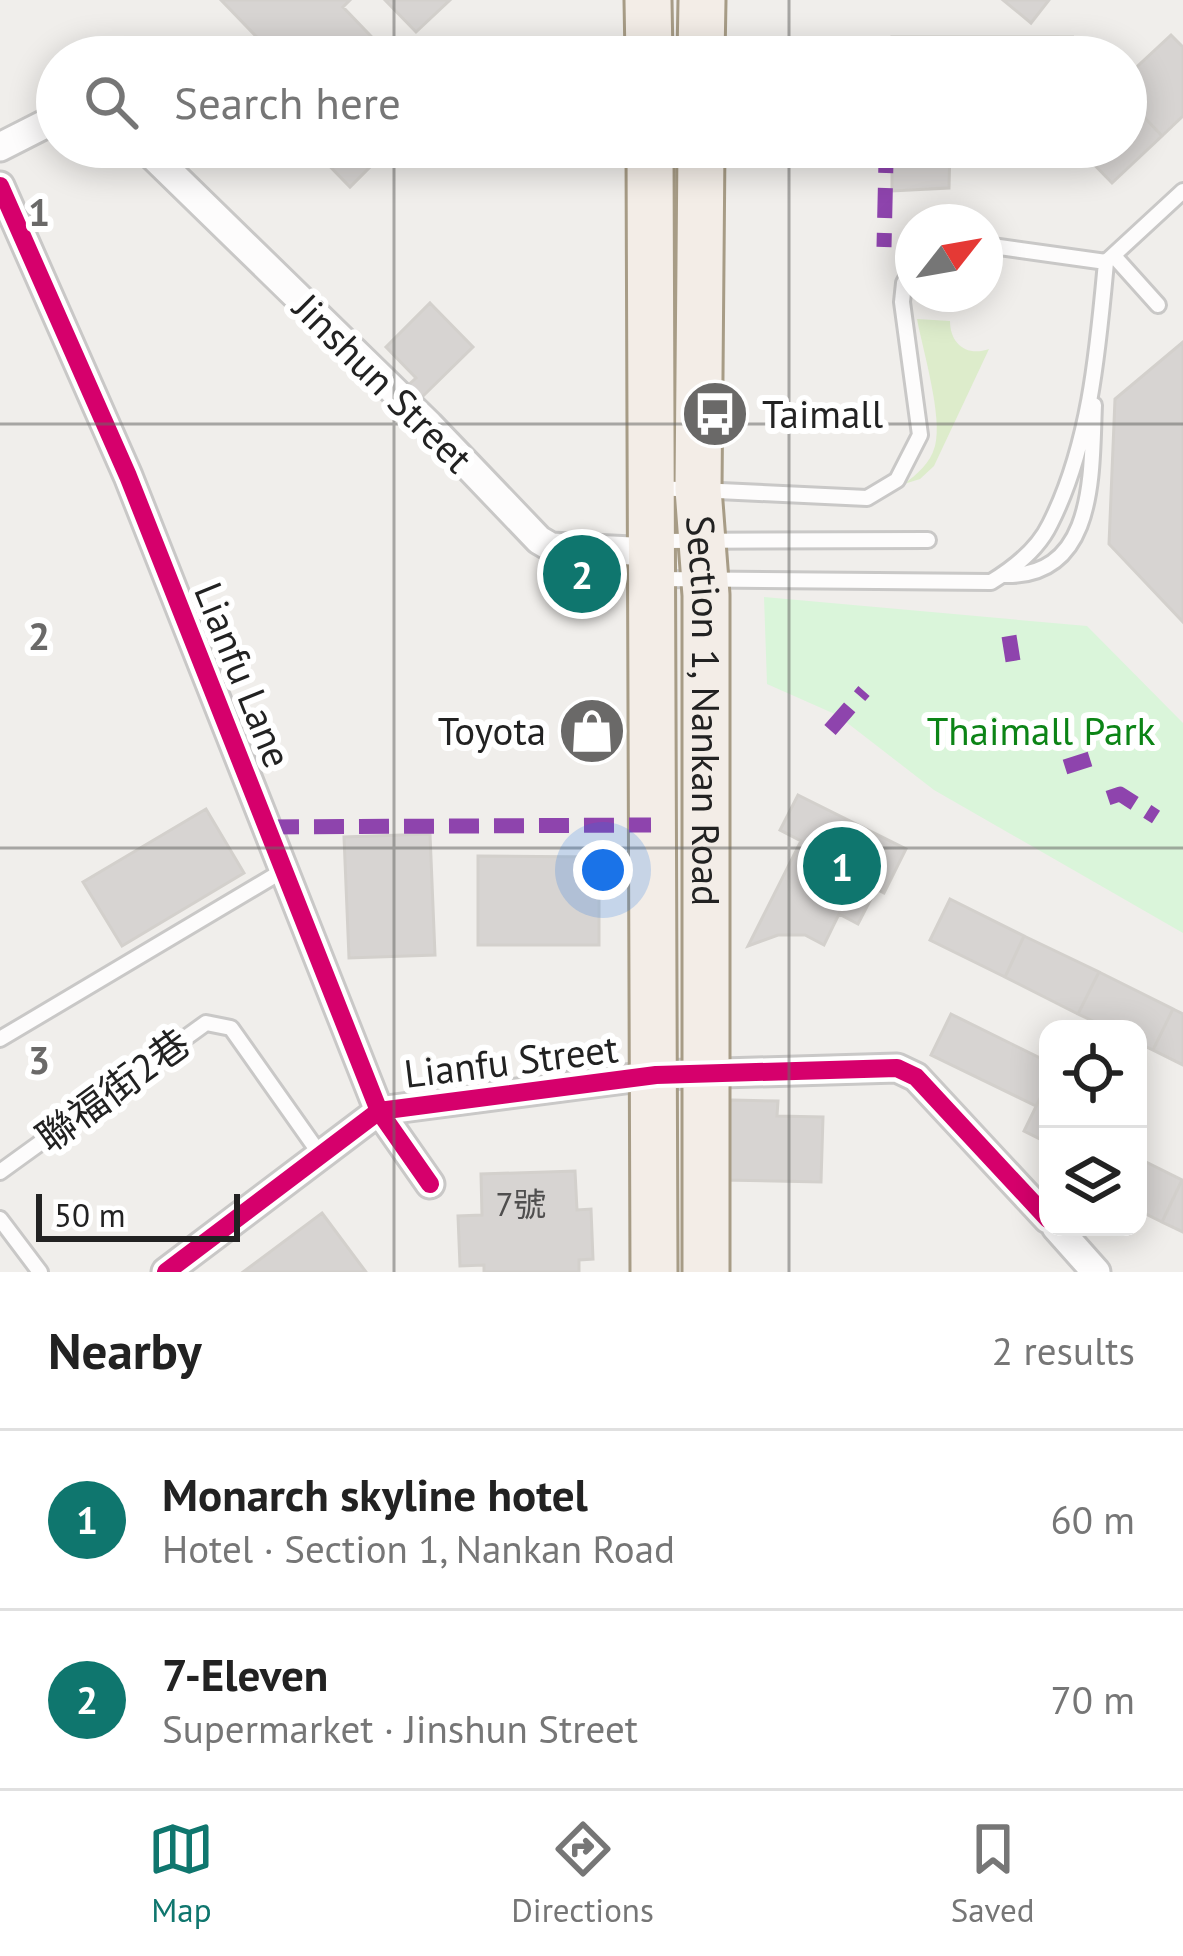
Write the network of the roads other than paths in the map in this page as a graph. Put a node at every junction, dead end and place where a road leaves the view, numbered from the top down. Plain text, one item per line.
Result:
1 (648, 0) edge
2 (702, 0) edge
3 (649, 36) edge
4 (701, 36) edge
5 (36, 129) edge
6 (0, 147) edge
7 (166, 168) edge
8 (652, 168) edge
9 (698, 168) edge
10 (0, 186) edge
11 (1183, 190) edge
12 (1003, 247) edge
13 (1110, 259) junction
14 (1158, 305) dead end
15 (903, 312) edge
16 (1095, 361) junction
17 (675, 489) junction
18 (928, 541) dead end
19 (652, 558) junction
20 (1002, 575) junction
21 (705, 579) junction
22 (285, 869) junction
23 (0, 1039) edge
24 (656, 1075) junction
25 (704, 1076) junction
26 (380, 1111) junction
27 (322, 1157) junction
28 (0, 1172) edge
29 (430, 1184) dead end
30 (1039, 1209) edge
31 (0, 1219) edge
32 (1063, 1236) edge
33 (40, 1272) edge
34 (166, 1272) edge
35 (654, 1272) edge
36 (706, 1272) edge
37 (1096, 1272) edge

1 - 3 main road
2 - 4 main road
5 - 6 street
7 - 19 street, Jinshun Street
8 - 17 main road, Section 1, Nankan Road
9 - 17 main road, Section 1, Nankan Road
10 - 22 street, Lianfu Lane
11 - 13 lane
12 - 13 lane
13 - 14 lane
13 - 16 lane
15 - 17 lane
16 - 20 lane
16 - 20 lane
17 - 19 main road, Section 1, Nankan Road
17 - 21 main road, Section 1, Nankan Road
18 - 19 lane
19 - 21 lane
19 - 24 main road, Section 1, Nankan Road
20 - 21 lane
21 - 25 main road, Section 1, Nankan Road
22 - 23 lane
22 - 26 street, Lianfu Lane
24 - 25 street, Lianfu Street
24 - 26 street, Lianfu Street
24 - 35 main road, Section 1, Nankan Road
25 - 30 street, Lianfu Street
25 - 36 main road, Section 1, Nankan Road
26 - 27 street, Lianfu Street
26 - 29 street, Lianfu Lane
27 - 28 lane
27 - 34 street, Lianfu Street
31 - 33 lane
32 - 37 street

